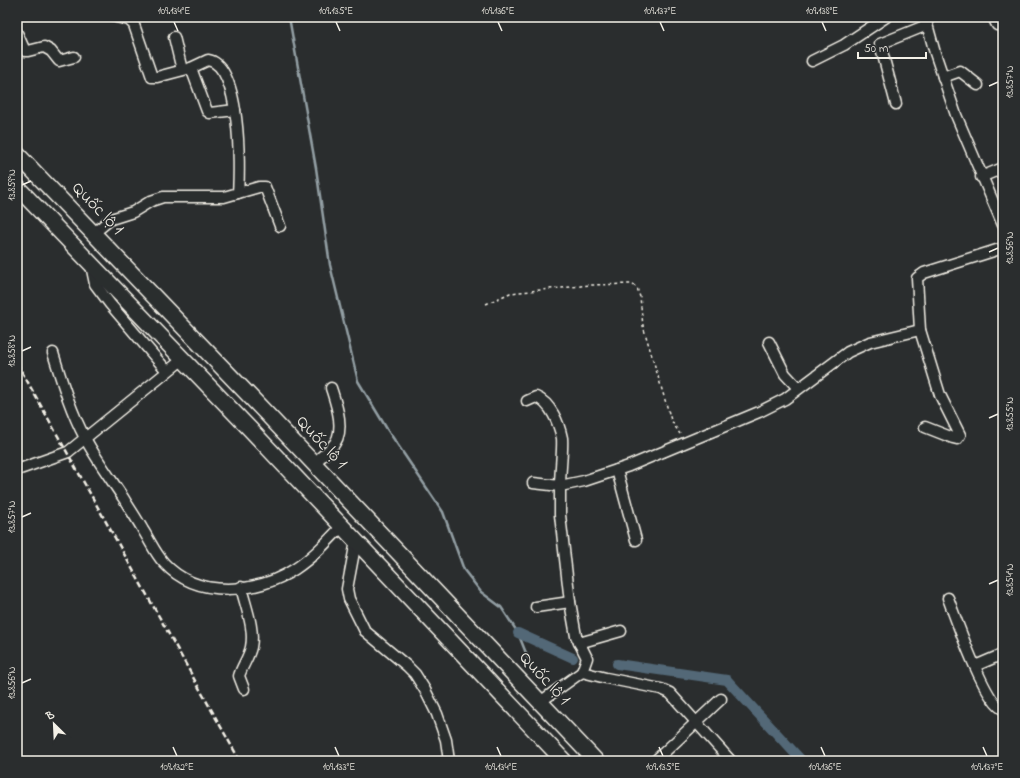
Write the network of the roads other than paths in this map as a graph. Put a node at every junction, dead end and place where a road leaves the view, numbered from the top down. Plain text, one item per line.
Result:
1 (116, 17) edge
2 (886, 17) edge
3 (926, 21) edge
4 (17, 33) edge
5 (174, 37) dead end
6 (74, 58) dead end
7 (812, 61) dead end
8 (186, 69) junction
9 (943, 77) junction
10 (978, 85) dead end
11 (896, 104) dead end
12 (235, 110) junction
13 (17, 154) edge
14 (1003, 168) edge
15 (981, 177) junction
16 (17, 187) edge
17 (238, 192) junction
18 (1003, 225) edge
19 (280, 226) dead end
20 (94, 233) junction
21 (1003, 248) edge
22 (90, 263) junction
23 (920, 330) junction
24 (769, 342) dead end
25 (53, 353) dead end
26 (182, 359) junction
27 (167, 371) junction
28 (332, 388) dead end
29 (798, 388) junction
30 (527, 401) dead end
31 (265, 412) junction
32 (925, 427) dead end
33 (249, 428) junction
34 (85, 438) junction
35 (314, 463) junction
36 (17, 470) edge
37 (617, 470) junction
38 (533, 483) dead end
39 (560, 486) junction
40 (342, 526) junction
41 (636, 540) dead end
42 (356, 541) junction
43 (240, 587) junction
44 (948, 598) dead end
45 (570, 602) junction
46 (536, 607) dead end
47 (621, 631) dead end
48 (579, 643) junction
49 (1003, 654) edge
50 (975, 666) junction
51 (582, 672) junction
52 (244, 689) dead end
53 (722, 699) dead end
54 (540, 702) junction
55 (1003, 709) edge
56 (696, 723) junction
57 (448, 761) edge
58 (564, 761) edge
59 (596, 761) edge
60 (655, 761) edge
61 (731, 761) edge

1 - 8 street
2 - 7 street
3 - 9 street
3 - 11 street
4 - 6 street
5 - 8 street
8 - 12 street
8 - 12 street
9 - 10 street
9 - 15 street
12 - 17 street
13 - 20 highway, Quốc lộ 1
14 - 15 street
15 - 18 street
16 - 22 highway
17 - 19 street
17 - 20 street
20 - 31 highway, Quốc lộ 1
21 - 23 street
22 - 26 highway
22 - 27 street
23 - 29 street
23 - 32 street
24 - 29 street
25 - 34 street
26 - 27 street
26 - 33 highway
27 - 34 street
28 - 35 street
29 - 37 street
30 - 39 street
31 - 33 highway
31 - 35 highway, Quốc lộ 1
33 - 40 highway
34 - 36 street
34 - 43 street
35 - 54 highway, Quốc lộ 1
37 - 39 street
37 - 41 street
38 - 39 street
39 - 45 street
40 - 42 highway
40 - 43 street
42 - 57 street
42 - 58 highway
43 - 52 street
44 - 50 street
45 - 46 street
45 - 48 street
47 - 48 street
48 - 51 street
49 - 50 street
50 - 55 street
51 - 54 street
51 - 56 street
53 - 56 street
54 - 59 highway, Quốc lộ 1
56 - 60 street
56 - 61 street

